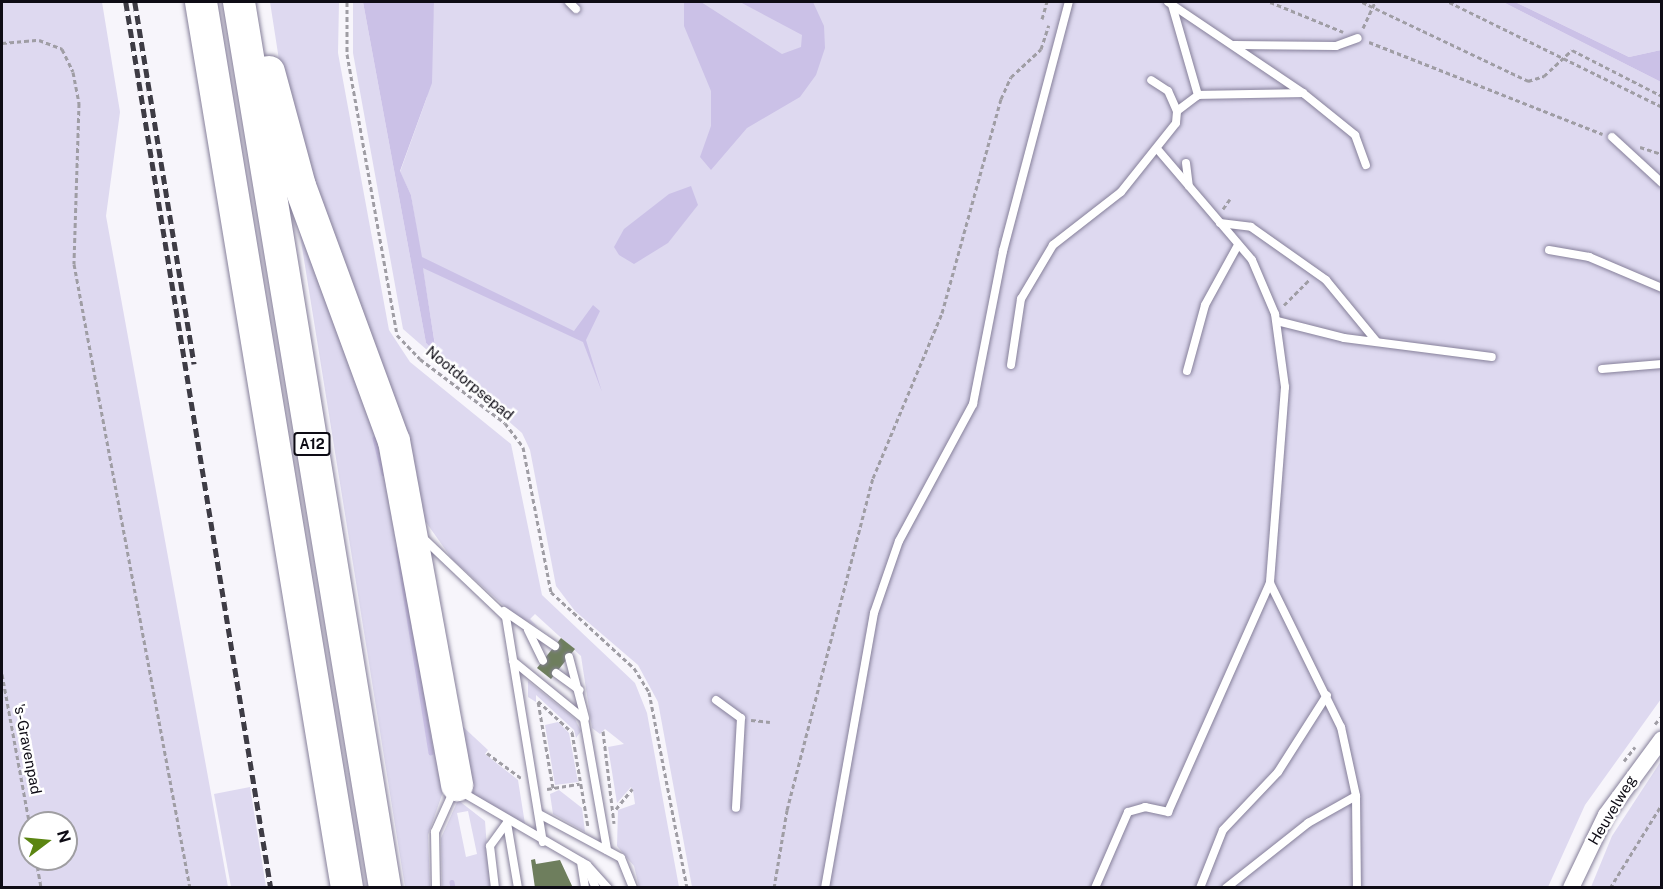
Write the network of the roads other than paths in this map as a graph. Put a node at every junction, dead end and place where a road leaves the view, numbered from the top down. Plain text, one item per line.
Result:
1 (201, 2) edge
2 (239, 2) edge
3 (250, 2) edge
4 (569, 2) edge
5 (1069, 2) edge
6 (1170, 3) edge
7 (576, 9) dead end
8 (1358, 38) road end
9 (1234, 45) junction
10 (1150, 80) dead end
11 (1303, 93) junction
12 (1198, 95) junction
13 (1177, 111) junction
14 (1612, 138) road end
15 (1159, 151) junction
16 (1186, 163) dead end
17 (1366, 165) dead end
18 (1662, 183) edge
19 (1190, 188) junction
20 (1220, 223) junction
21 (1239, 245) junction
22 (1549, 250) dead end
23 (1662, 288) edge
24 (1276, 317) junction
25 (1377, 342) junction
26 (1491, 357) dead end
27 (1662, 364) edge
28 (1011, 365) dead end
29 (1602, 369) dead end
30 (1187, 371) dead end
31 (412, 526) junction
32 (1269, 583) junction
33 (496, 605) junction
34 (528, 630) junction
35 (555, 646) dead end
36 (569, 657) dead end
37 (513, 661) junction
38 (543, 662) dead end
39 (556, 673) dead end
40 (1327, 695) junction
41 (582, 700) junction
42 (716, 700) dead end
43 (587, 731) junction
44 (1662, 739) edge
45 (457, 785) junction
46 (1356, 796) junction
47 (736, 808) dead end
48 (539, 814) junction
49 (507, 823) junction
50 (543, 842) junction
51 (607, 850) junction
52 (581, 862) junction
53 (346, 888) edge
54 (385, 888) edge
55 (436, 888) edge
56 (495, 888) edge
57 (518, 888) edge
58 (585, 888) edge
59 (596, 888) edge
60 (608, 888) edge
61 (633, 888) edge
62 (825, 888) edge
63 (1095, 888) edge
64 (1200, 888) edge
65 (1226, 888) edge
66 (1357, 888) edge
67 (1571, 888) edge

1 - 53 highway, A12
2 - 54 highway, A12
3 - 31 highway
4 - 7 lane
5 - 62 lane
6 - 9 lane
6 - 12 lane
8 - 9 lane
9 - 11 lane
10 - 13 lane
11 - 12 lane
11 - 17 lane
12 - 13 lane
13 - 15 lane
14 - 18 lane
15 - 19 lane
15 - 28 lane
16 - 19 lane
19 - 20 lane
20 - 21 lane
20 - 25 lane
21 - 24 lane
21 - 30 lane
22 - 23 lane
24 - 25 lane
24 - 32 lane
25 - 26 lane
27 - 29 lane
31 - 33 lane
31 - 45 highway
32 - 40 lane
32 - 63 lane
33 - 34 lane
33 - 37 lane
34 - 35 lane
34 - 38 lane
36 - 41 lane
37 - 43 lane
37 - 48 lane
39 - 41 lane
40 - 46 lane
40 - 64 lane
41 - 43 lane
42 - 47 lane
43 - 51 lane
44 - 67 street, Heuvelweg
45 - 49 lane
45 - 55 lane
46 - 65 lane
46 - 66 lane
48 - 50 lane
48 - 51 lane
49 - 50 lane
49 - 56 lane
49 - 57 lane
50 - 52 lane
51 - 61 lane
52 - 58 lane
52 - 59 lane
52 - 60 lane

